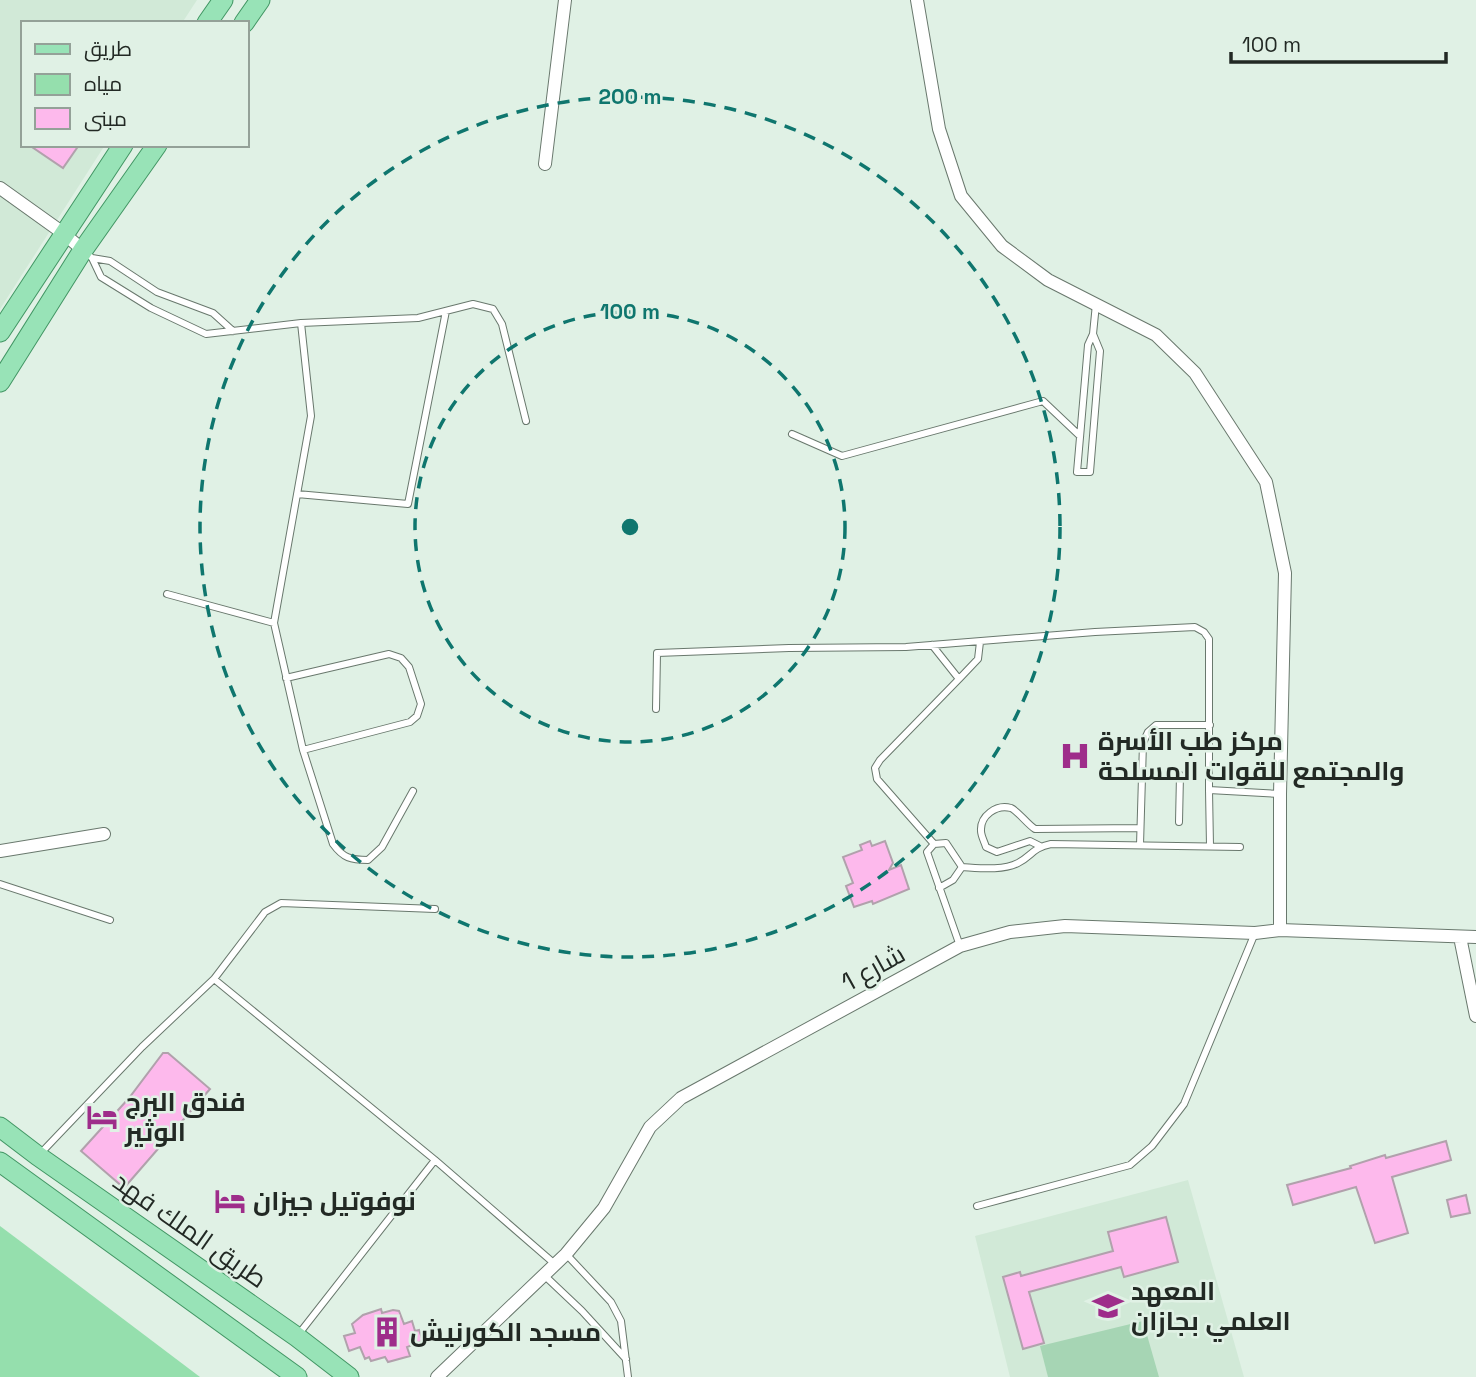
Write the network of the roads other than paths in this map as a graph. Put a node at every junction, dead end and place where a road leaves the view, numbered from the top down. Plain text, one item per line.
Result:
1 (223, 0) edge
2 (260, 0) edge
3 (565, 0) edge
4 (917, 0) edge
5 (208, 21) edge
6 (245, 21) edge
7 (122, 147) edge
8 (156, 147) edge
9 (545, 164) dead end
10 (0, 188) edge
11 (63, 233) junction
12 (87, 254) junction
13 (157, 292) junction
14 (1096, 304) junction
15 (151, 308) junction
16 (446, 311) junction
17 (300, 323) junction
18 (233, 331) junction
19 (0, 332) edge
20 (1093, 334) junction
21 (0, 382) edge
22 (526, 421) dead end
23 (792, 434) dead end
24 (1080, 436) junction
25 (297, 494) junction
26 (167, 594) dead end
27 (274, 623) junction
28 (980, 642) junction
29 (932, 645) junction
30 (286, 678) junction
31 (958, 679) junction
32 (656, 709) dead end
33 (1210, 725) junction
34 (303, 750) junction
35 (1180, 775) dead end
36 (1209, 790) junction
37 (412, 791) dead end
38 (1280, 794) junction
39 (1180, 822) dead end
40 (1140, 828) junction
41 (104, 834) dead end
42 (934, 844) junction
43 (1140, 845) junction
44 (1040, 846) junction
45 (1210, 846) junction
46 (1240, 847) dead end
47 (0, 851) edge
48 (962, 867) junction
49 (0, 884) edge
50 (939, 888) junction
51 (435, 909) dead end
52 (110, 920) dead end
53 (1280, 930) junction
54 (1255, 933) junction
55 (1460, 937) junction
56 (1476, 937) edge
57 (960, 946) junction
58 (214, 979) junction
59 (1476, 1016) edge
60 (0, 1127) edge
61 (38, 1156) junction
62 (435, 1160) junction
63 (0, 1162) edge
64 (977, 1206) dead end
65 (566, 1254) junction
66 (556, 1265) junction
67 (545, 1276) junction
68 (297, 1337) junction
69 (627, 1360) junction
70 (627, 1376) edge
71 (297, 1377) edge
72 (349, 1377) edge
73 (436, 1377) edge

1 - 5 main road
2 - 6 main road
3 - 9 street
4 - 14 street
7 - 11 main road
8 - 12 main road
10 - 11 street
11 - 12 street
11 - 19 main road
12 - 13 lane
12 - 15 lane
12 - 21 main road
13 - 15 lane
13 - 18 lane
14 - 20 lane
14 - 38 street
15 - 18 lane
16 - 17 lane
16 - 22 lane
16 - 25 lane
17 - 18 lane
17 - 25 lane
20 - 24 lane
20 - 24 lane
23 - 24 lane
25 - 27 lane
26 - 27 lane
27 - 30 lane
28 - 29 lane
28 - 31 lane
28 - 33 lane
29 - 31 lane
29 - 32 lane
30 - 34 lane
30 - 34 lane
31 - 42 lane
33 - 36 lane
33 - 40 lane
34 - 37 lane
35 - 39 lane
36 - 38 lane
36 - 45 lane
38 - 53 street
40 - 43 lane
40 - 44 lane
41 - 47 street
42 - 48 lane
42 - 50 lane
43 - 44 lane
43 - 45 lane
44 - 48 lane
45 - 46 lane
48 - 50 lane
49 - 52 lane
50 - 57 lane
51 - 58 lane
53 - 54 street, شارع 1
53 - 55 street, شارع 1
54 - 57 street, شارع 1
54 - 64 lane
55 - 56 street, شارع 1
55 - 59 street
57 - 65 street, شارع 1
58 - 61 lane
58 - 62 lane
60 - 61 main road, طريق الملك فهد
61 - 68 main road, طريق الملك فهد
62 - 66 lane
62 - 68 lane
63 - 71 main road
65 - 66 street, شارع 1
65 - 69 lane
66 - 67 street, شارع 1
67 - 69 lane
67 - 73 street, شارع 1
68 - 72 main road, طريق الملك فهد
69 - 70 lane

